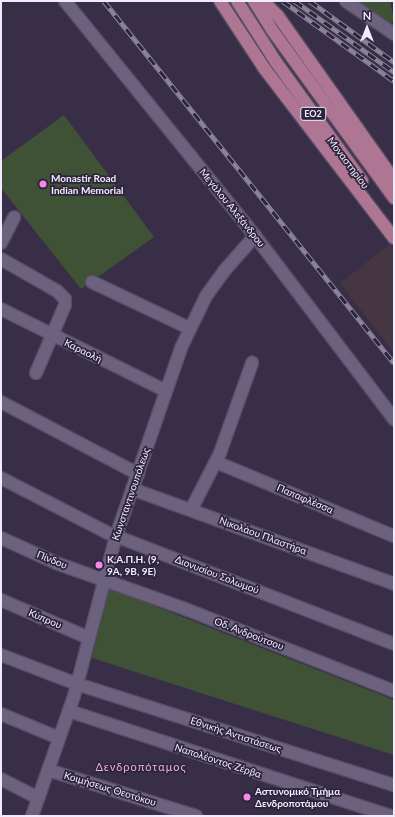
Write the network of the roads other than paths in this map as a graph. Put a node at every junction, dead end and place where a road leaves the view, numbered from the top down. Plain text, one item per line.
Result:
1 (65, 1) edge
2 (220, 1) edge
3 (237, 1) edge
4 (254, 1) edge
5 (263, 1) edge
6 (346, 1) edge
7 (394, 34) edge
8 (394, 180) edge
9 (394, 198) edge
10 (14, 217) dead end
11 (394, 224) edge
12 (255, 236) junction
13 (394, 238) edge
14 (1, 243) edge
15 (1, 259) edge
16 (92, 282) dead end
17 (1, 309) edge
18 (189, 328) junction
19 (52, 335) junction
20 (252, 363) dead end
21 (36, 373) dead end
22 (166, 391) junction
23 (1, 402) edge
24 (394, 419) edge
25 (216, 462) junction
26 (138, 474) junction
27 (1, 478) edge
28 (132, 489) junction
29 (191, 510) junction
30 (116, 536) junction
31 (394, 536) edge
32 (1, 538) edge
33 (103, 580) junction
34 (394, 584) edge
35 (1, 600) edge
36 (89, 638) junction
37 (394, 644) edge
38 (1, 655) edge
39 (77, 684) junction
40 (394, 691) edge
41 (69, 711) junction
42 (1, 714) edge
43 (59, 738) junction
44 (48, 770) junction
45 (1, 779) edge
46 (394, 785) edge
47 (38, 798) junction
48 (32, 816) edge
49 (196, 816) edge
50 (391, 816) edge

1 - 12 street, Μεγάλου Αλεξάνδρου
2 - 13 main road
3 - 11 main road, Μοναστηρίου / ΕΟ2
4 - 9 main road, Μοναστηρίου / ΕΟ2
5 - 8 main road
6 - 7 street
10 - 14 street
12 - 18 street, Κωνσταντινουπόλεως
12 - 24 street, Μεγάλου Αλεξάνδρου
15 - 19 street
16 - 18 street
17 - 19 street, Καραολή
18 - 22 street, Κωνσταντινουπόλεως
19 - 21 street
19 - 22 street, Καραολή
20 - 25 street
22 - 26 street, Κωνσταντινουπόλεως
23 - 26 street
25 - 29 street
25 - 31 street, Παπαφλέσσα
26 - 28 street, Κωνσταντινουπόλεως
27 - 30 street, Διονυσίου Σολωμού
28 - 29 street, Νικολάου Πλαστήρα
28 - 30 street, Κωνσταντινουπόλεως
29 - 34 street, Νικολάου Πλαστήρα
30 - 33 street, Κωνσταντινουπόλεως
30 - 37 street, Διονυσίου Σολωμού
32 - 33 street, Πίνδου
33 - 36 street, Κωνσταντινουπόλεως
33 - 40 street, Οδ. Ανδρούτσου
35 - 36 street, Κύπρου
36 - 39 street, Κωνσταντινουπόλεως
38 - 39 street, Εθνικής Αντιστάσεως
39 - 41 street, Κωνσταντινουπόλεως
39 - 46 street, Εθνικής Αντιστάσεως
41 - 43 street, Κωνσταντινουπόλεως
41 - 50 street, Ναπολέοντος Ζέρβα
42 - 43 street
43 - 44 street, Κωνσταντινουπόλεως
44 - 47 street, Κωνσταντινουπόλεως
44 - 49 street, Κοιμήσεως Θεοτόκου
45 - 47 street
47 - 48 street, Κωνσταντινουπόλεως

